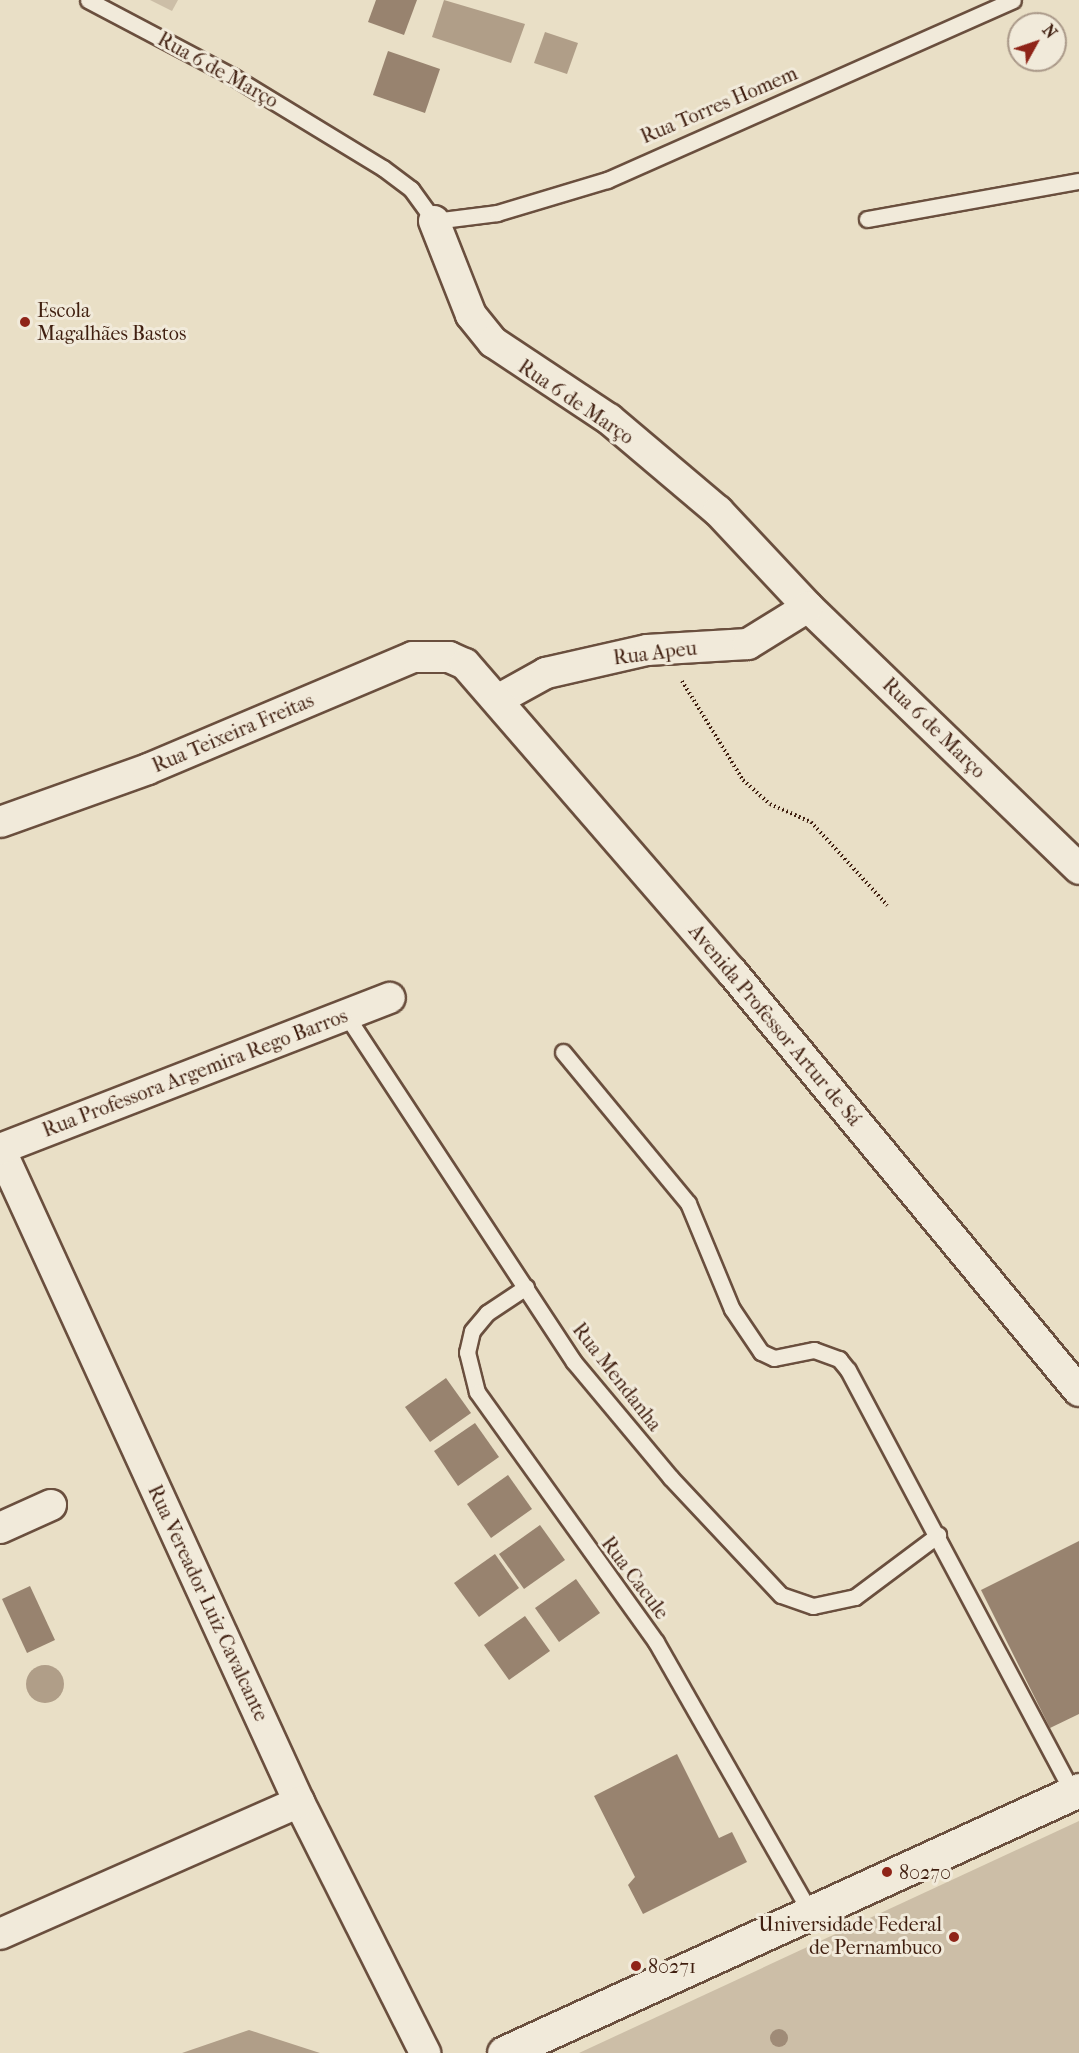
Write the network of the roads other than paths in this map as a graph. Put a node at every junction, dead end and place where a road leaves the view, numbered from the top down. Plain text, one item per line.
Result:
1 (88, 0) edge
2 (1013, 0) edge
3 (1079, 181) edge
4 (867, 219) dead end
5 (434, 221) junction
6 (808, 608) junction
7 (465, 664) joint
8 (499, 699) junction
9 (0, 822) edge
10 (1079, 869) edge
11 (390, 998) dead end
12 (346, 1015) junction
13 (563, 1052) dead end
14 (0, 1149) edge
15 (526, 1287) junction
16 (1079, 1391) edge
17 (51, 1505) dead end
18 (0, 1528) edge
19 (938, 1535) junction
20 (1076, 1792) edge
21 (299, 1802) junction
22 (811, 1914) junction
23 (0, 1934) edge
24 (425, 2053) edge
25 (504, 2053) edge

1 - 5 lane, Rua 6 de Março
2 - 5 lane, Rua Torres Homem
3 - 4 lane
5 - 6 street, Rua 6 de Março
6 - 8 street, Rua Apeu
6 - 10 street, Rua 6 de Março
7 - 8 street, Avenida Professor Artur de Sá
7 - 9 street, Rua Teixeira Freitas
8 - 16 street, Avenida Professor Artur de Sá
11 - 12 street, Rua Professora Argemira Rego Barros
12 - 14 street, Rua Professora Argemira Rego Barros
12 - 15 lane, Rua Mendanha
13 - 19 lane
14 - 21 street, Rua Vereador Luiz Cavalcante
15 - 19 lane, Rua Mendanha
15 - 22 lane, Rua Cacule
17 - 18 street
19 - 20 lane
20 - 22 street
21 - 23 street
21 - 24 street, Rua Vereador Luiz Cavalcante
22 - 25 street

